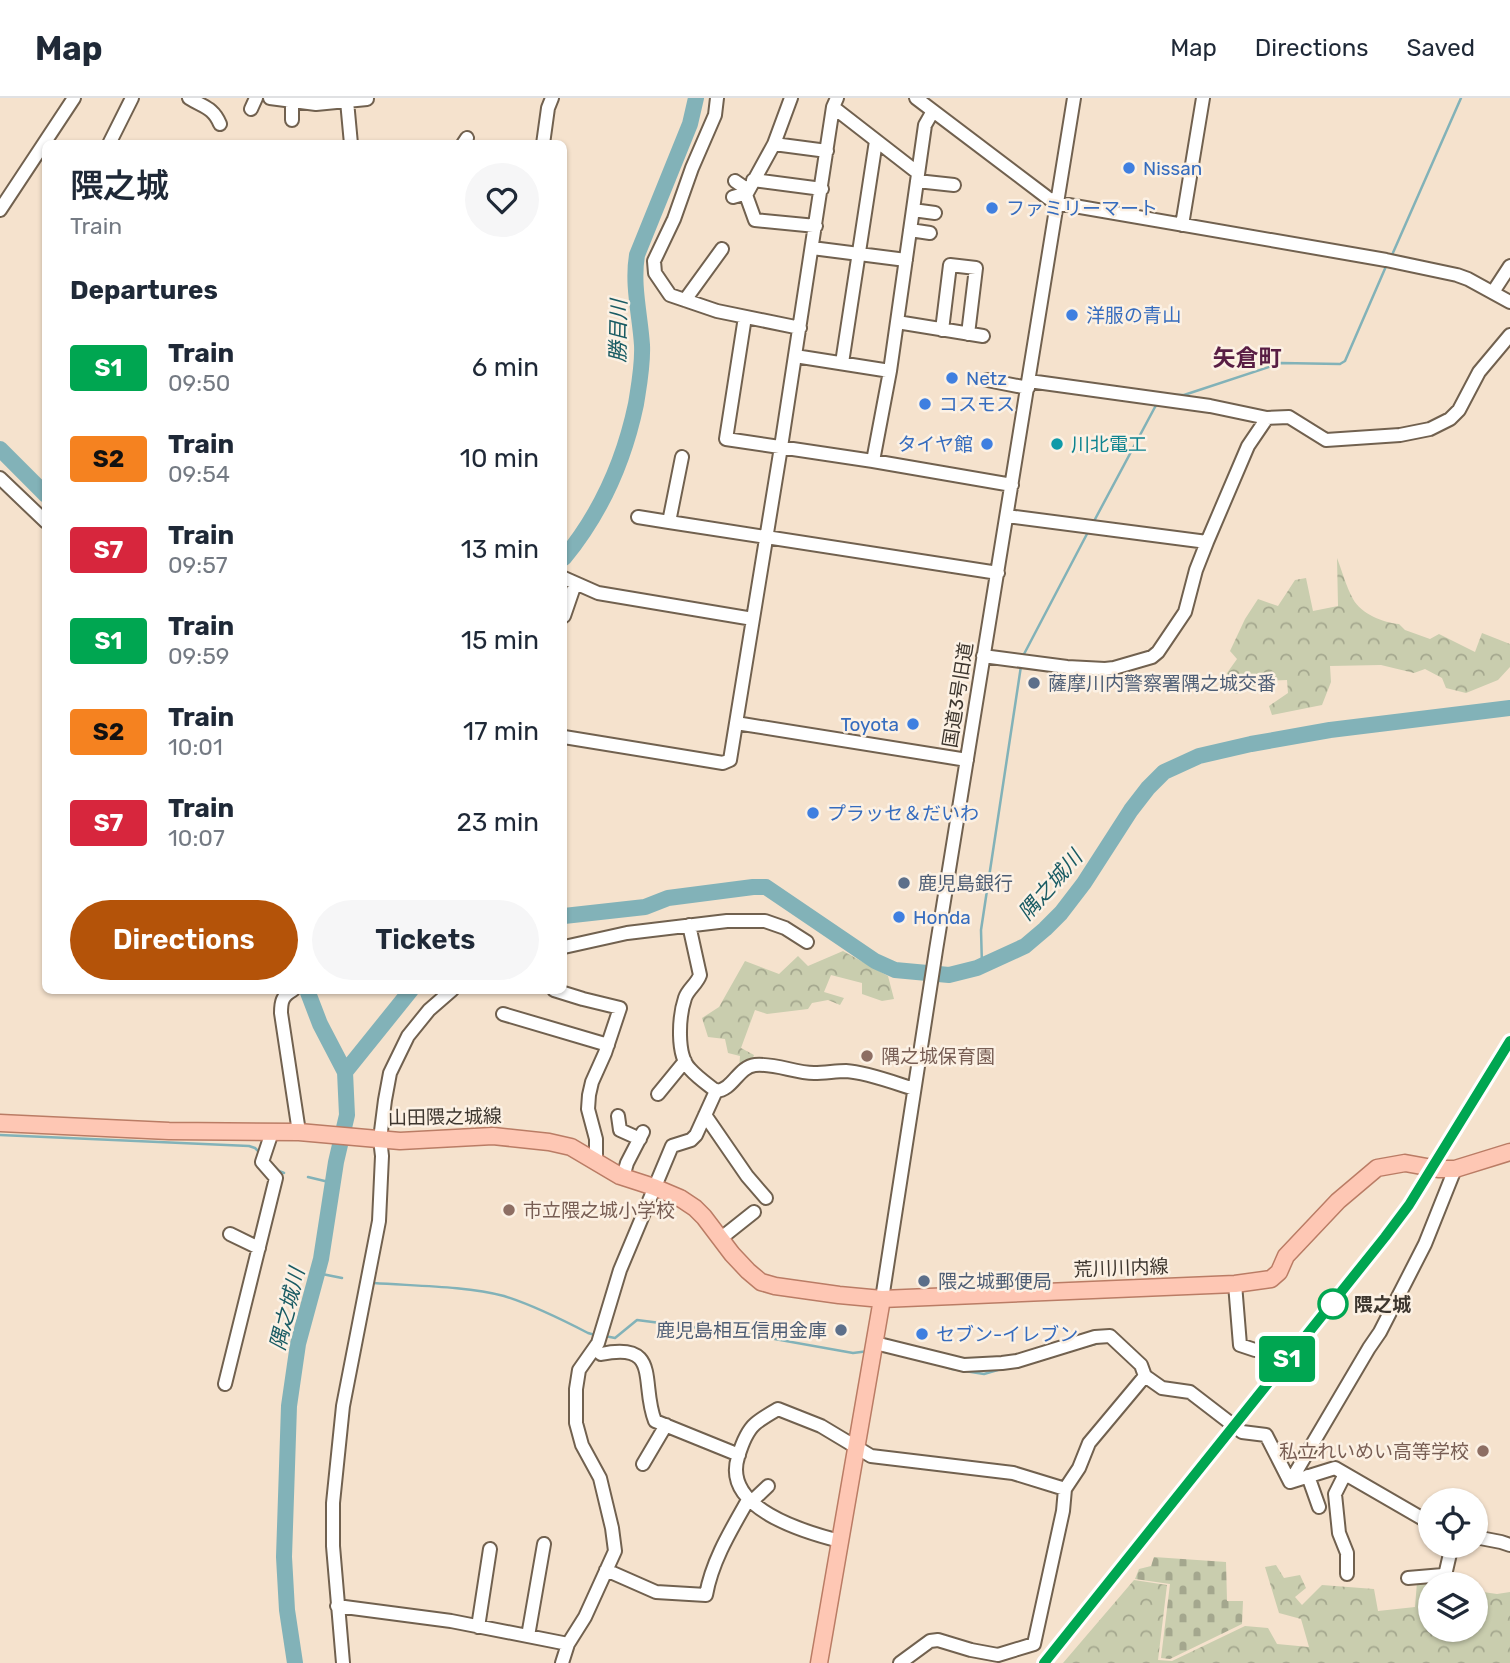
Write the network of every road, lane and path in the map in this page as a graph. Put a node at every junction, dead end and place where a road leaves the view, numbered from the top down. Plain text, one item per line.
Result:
1 (74, 98) edge
2 (132, 98) edge
3 (188, 98) edge
4 (270, 98) edge
5 (717, 98) edge
6 (791, 98) edge
7 (916, 98) edge
8 (1074, 98) edge
9 (1203, 98) edge
10 (367, 99) edge
11 (550, 99) edge
12 (299, 100) edge
13 (350, 100) edge
14 (835, 102) edge
15 (930, 105) edge
16 (292, 120) dead end
17 (220, 124) dead end
18 (46, 140) edge
19 (111, 140) edge
20 (351, 140) edge
21 (544, 140) edge
22 (876, 142) junction
23 (774, 144) junction
24 (42, 146) edge
25 (827, 151) junction
26 (918, 177) junction
27 (735, 181) dead end
28 (954, 185) dead end
29 (749, 188) junction
30 (822, 189) junction
31 (733, 197) dead end
32 (1057, 202) junction
33 (0, 209) edge
34 (913, 210) junction
35 (935, 213) dead end
36 (1182, 225) junction
37 (816, 226) junction
38 (910, 230) junction
39 (930, 233) dead end
40 (722, 248) dead end
41 (812, 248) junction
42 (859, 254) junction
43 (906, 260) junction
44 (1510, 265) edge
45 (1493, 292) junction
46 (685, 300) junction
47 (1510, 302) edge
48 (745, 317) junction
49 (897, 322) junction
50 (800, 328) junction
51 (942, 330) junction
52 (968, 334) junction
53 (1510, 335) edge
54 (982, 336) dead end
55 (795, 356) junction
56 (842, 363) junction
57 (890, 371) junction
58 (987, 380) dead end
59 (1028, 384) junction
60 (1267, 418) junction
61 (781, 447) junction
62 (682, 457) dead end
63 (873, 461) junction
64 (0, 478) edge
65 (1012, 485) junction
66 (1007, 516) junction
67 (638, 517) dead end
68 (42, 518) edge
69 (669, 522) junction
70 (767, 536) junction
71 (1207, 542) junction
72 (998, 573) junction
73 (570, 582) edge
74 (753, 619) junction
75 (983, 656) junction
76 (736, 723) junction
77 (567, 738) edge
78 (967, 760) junction
79 (688, 926) junction
80 (807, 942) dead end
81 (567, 946) edge
82 (288, 994) edge
83 (447, 994) edge
84 (567, 994) edge
85 (503, 1014) dead end
86 (608, 1045) junction
87 (685, 1061) junction
88 (914, 1089) junction
89 (716, 1091) junction
90 (658, 1094) dead end
91 (705, 1115) junction
92 (618, 1116) dead end
93 (0, 1123) edge
94 (272, 1132) junction
95 (304, 1133) junction
96 (378, 1139) junction
97 (1510, 1152) edge
98 (596, 1161) junction
99 (1455, 1169) junction
100 (623, 1177) junction
101 (654, 1187) junction
102 (766, 1198) dead end
103 (754, 1212) dead end
104 (230, 1234) dead end
105 (720, 1239) junction
106 (259, 1248) junction
107 (1235, 1284) junction
108 (882, 1299) junction
109 (598, 1341) junction
110 (874, 1348) junction
111 (1255, 1350) dead end
112 (1145, 1376) junction
113 (225, 1384) dead end
114 (666, 1425) junction
115 (856, 1448) junction
116 (739, 1455) junction
117 (643, 1464) dead end
118 (1346, 1474) junction
119 (1308, 1476) junction
120 (1290, 1482) junction
121 (768, 1486) dead end
122 (1065, 1489) junction
123 (749, 1501) junction
124 (1319, 1507) dead end
125 (1418, 1516) edge
126 (1488, 1540) edge
127 (840, 1541) junction
128 (544, 1544) dead end
129 (1510, 1545) edge
130 (490, 1549) dead end
131 (1449, 1558) edge
132 (606, 1570) junction
133 (1346, 1574) dead end
134 (1408, 1578) dead end
135 (337, 1606) junction
136 (478, 1627) junction
137 (528, 1636) junction
138 (568, 1644) junction
139 (343, 1663) edge
140 (562, 1663) edge
141 (819, 1663) edge
142 (900, 1663) edge

1 - 18 street
2 - 19 street
3 - 17 street
4 - 12 street
5 - 46 street
6 - 23 street
7 - 15 street
8 - 32 street, 国道3号旧道
9 - 36 street
10 - 13 street
11 - 21 street
12 - 13 street
12 - 16 street
13 - 20 street
14 - 22 street
14 - 25 street
15 - 26 street
15 - 32 street
22 - 26 street
22 - 42 street
23 - 25 street
23 - 29 street
24 - 33 street
25 - 30 street
26 - 28 street
26 - 34 street
27 - 29 street
29 - 30 street
29 - 31 street
29 - 37 street
30 - 37 street
32 - 36 street
32 - 59 street, 国道3号旧道
34 - 35 street
34 - 38 street
36 - 45 street
37 - 41 street
38 - 39 street
38 - 43 street
40 - 46 street
41 - 42 street
41 - 50 street
42 - 43 street
42 - 56 street
43 - 49 street
44 - 45 street
45 - 47 street
46 - 48 street
48 - 50 street
48 - 61 street
49 - 51 street
49 - 57 street
50 - 55 street
51 - 52 street
51 - 52 street
52 - 54 street
53 - 60 street
55 - 56 street
55 - 61 street
56 - 57 street
57 - 63 street
58 - 59 street
59 - 60 street
59 - 65 street, 国道3号旧道
60 - 71 street
61 - 63 street
61 - 70 street
62 - 69 street
63 - 65 street
64 - 68 street
65 - 66 street, 国道3号旧道
66 - 71 street
66 - 72 street, 国道3号旧道
67 - 69 street
69 - 70 street
70 - 72 street
70 - 74 street
71 - 75 street
72 - 75 street, 国道3号旧道
73 - 74 street
74 - 76 street
75 - 78 street, 国道3号旧道
76 - 77 street
76 - 78 street
78 - 88 street, 国道3号旧道
79 - 80 street
79 - 81 street
79 - 87 street
82 - 95 street
83 - 96 street
84 - 86 street
85 - 86 street
86 - 98 street
87 - 89 street
87 - 90 street
88 - 89 street
88 - 108 street, 国道3号旧道
89 - 91 street
91 - 101 street
91 - 102 street
92 - 100 street
93 - 94 main road, 山田隈之城線
94 - 95 main road, 山田隈之城線
94 - 106 street
95 - 96 main road, 山田隈之城線
96 - 98 main road, 山田隈之城線
96 - 135 street
97 - 99 main road, 荒川川内線
98 - 100 main road, 山田隈之城線
99 - 107 main road, 荒川川内線
99 - 120 street
100 - 101 main road, 山田隈之城線
101 - 105 main road, 山田隈之城線
101 - 109 street
103 - 105 street
104 - 106 street
105 - 108 main road, 山田隈之城線
106 - 113 street
107 - 108 main road, 荒川川内線
107 - 111 street
108 - 110 main road
109 - 114 street
109 - 132 street
110 - 112 street
110 - 115 main road
112 - 120 street
112 - 122 street
114 - 116 street
114 - 117 street
115 - 116 street
115 - 122 street
115 - 127 main road
116 - 123 street
118 - 119 street
118 - 125 street
118 - 133 street
119 - 120 street
119 - 124 street
121 - 123 street
122 - 142 street
123 - 127 street
123 - 132 street
126 - 129 street
127 - 141 main road
128 - 137 street
130 - 136 street
131 - 134 street
132 - 138 street
135 - 136 street
135 - 139 street
136 - 137 street
137 - 138 street
138 - 140 street

